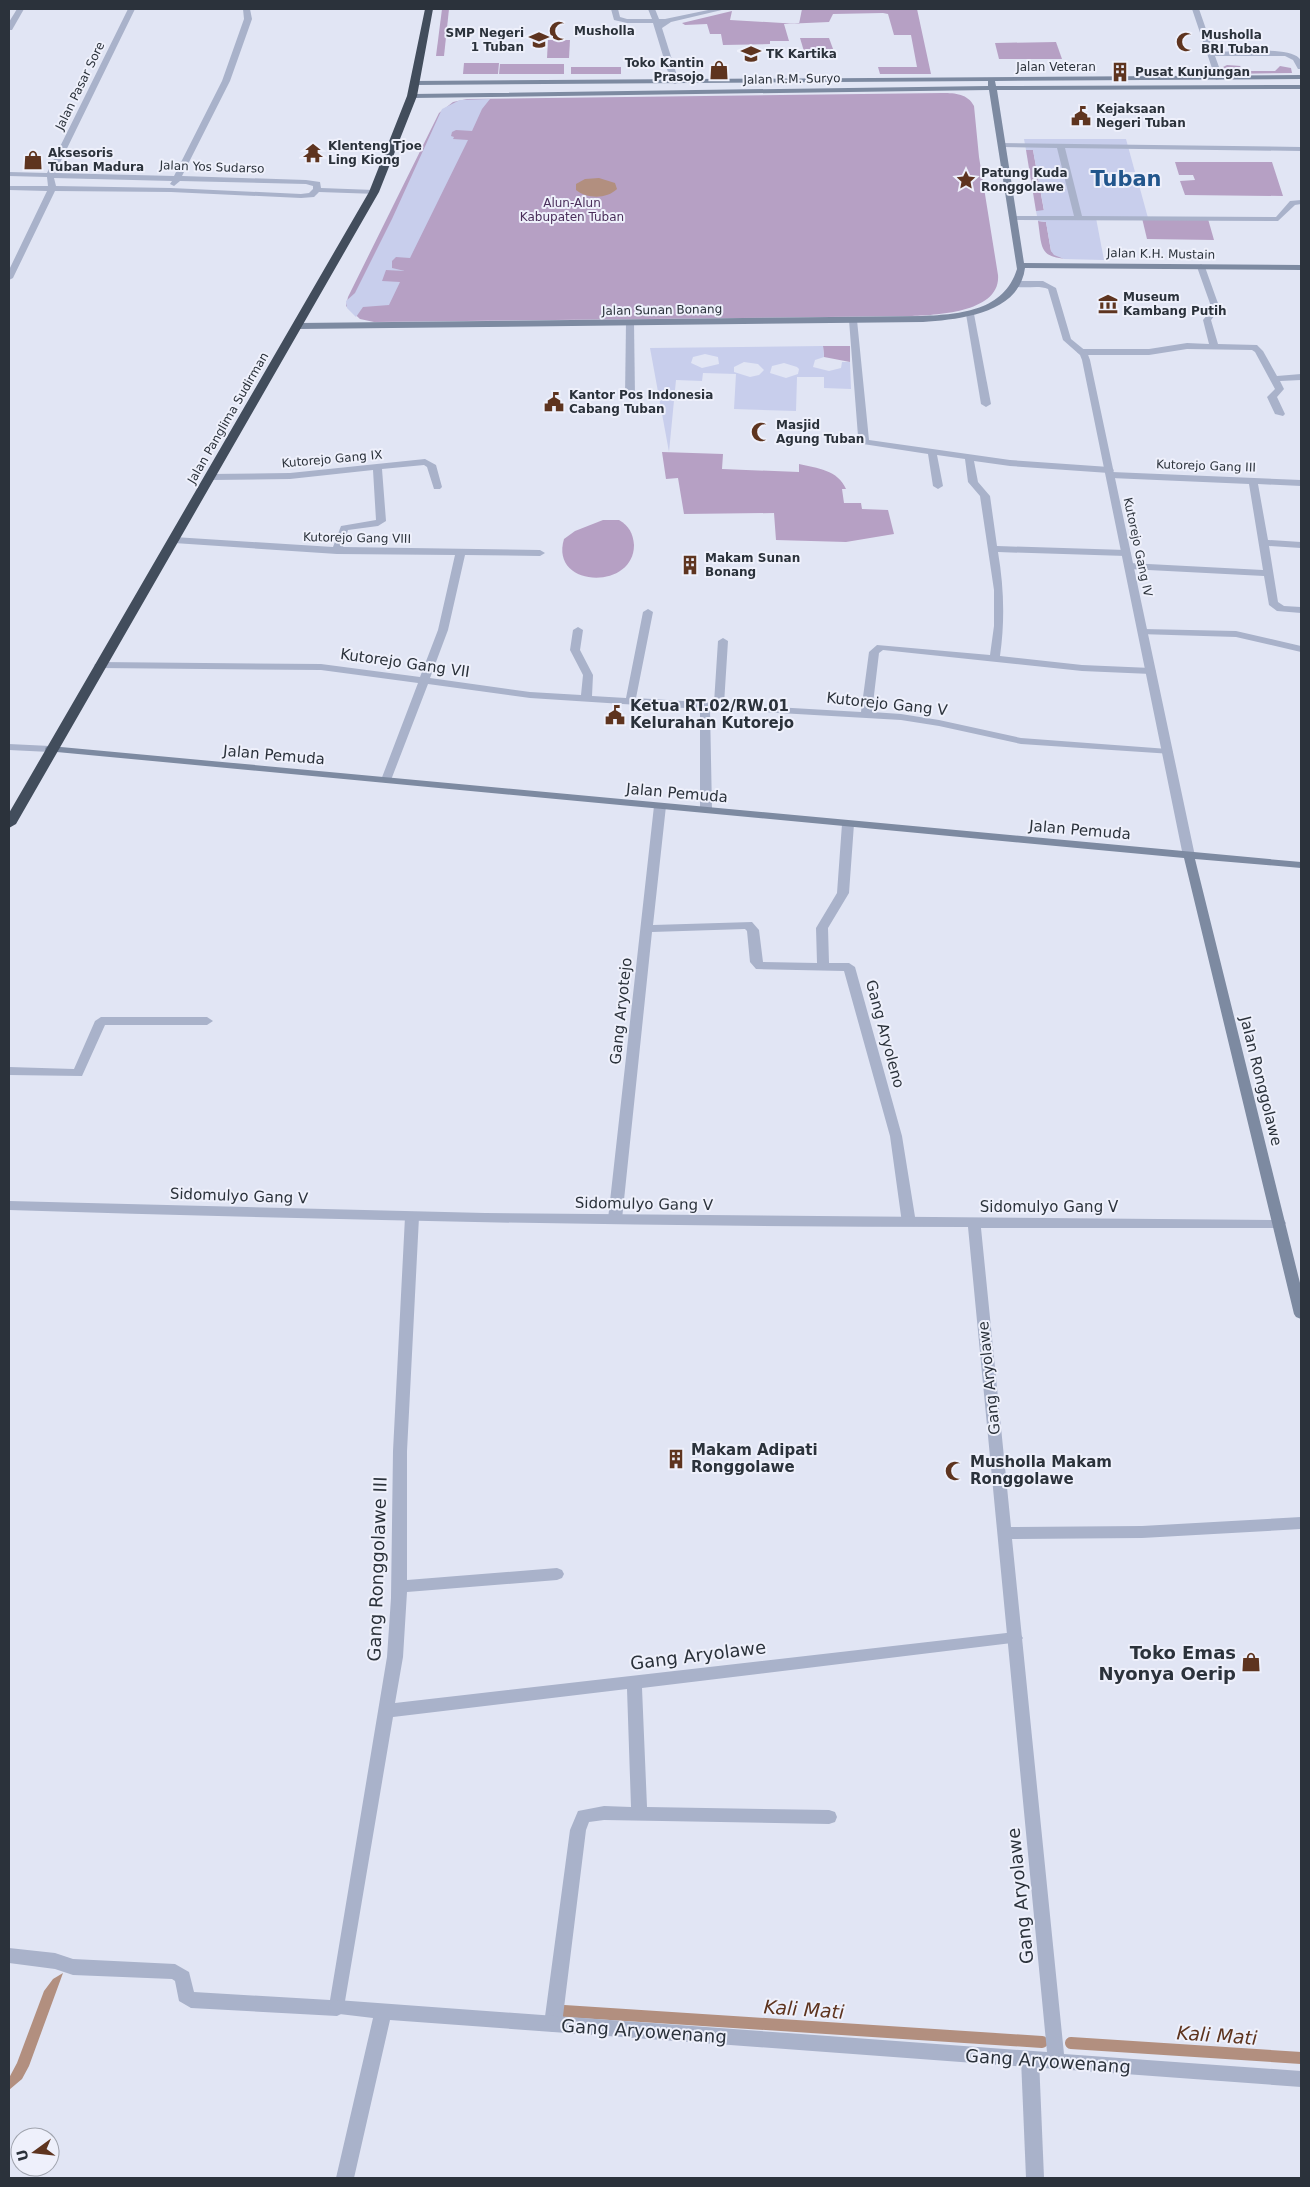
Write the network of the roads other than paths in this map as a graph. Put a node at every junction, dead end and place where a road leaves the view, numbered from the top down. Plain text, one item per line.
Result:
1 (20, 9) edge
2 (131, 9) edge
3 (247, 9) edge
4 (429, 9) edge
5 (615, 9) edge
6 (652, 9) edge
7 (682, 9) edge
8 (722, 9) edge
9 (1195, 9) edge
10 (672, 20) junction
11 (658, 24) junction
12 (9, 28) edge
13 (1212, 58) junction
14 (1300, 64) edge
15 (1284, 77) junction
16 (1301, 77) edge
17 (1219, 78) junction
18 (1257, 78) junction
19 (991, 79) junction
20 (446, 82) junction
21 (675, 82) junction
22 (415, 83) junction
23 (1261, 87) junction
24 (1288, 87) junction
25 (1301, 87) edge
26 (992, 88) junction
27 (676, 92) junction
28 (412, 96) junction
29 (444, 96) junction
30 (1001, 145) junction
31 (1060, 145) junction
32 (1301, 150) edge
33 (9, 174) edge
34 (50, 174) junction
35 (177, 177) junction
36 (9, 188) edge
37 (52, 188) junction
38 (171, 190) junction
39 (317, 190) junction
40 (374, 192) junction
41 (1301, 202) edge
42 (1013, 218) junction
43 (1079, 218) junction
44 (1021, 265) junction
45 (1201, 267) junction
46 (1301, 268) edge
47 (9, 278) edge
48 (1016, 284) junction
49 (970, 314) junction
50 (853, 320) junction
51 (630, 323) junction
52 (298, 326) junction
53 (1214, 346) junction
54 (1082, 352) junction
55 (1301, 378) edge
56 (1274, 379) junction
57 (630, 397) dead end
58 (986, 404) dead end
59 (1280, 414) dead end
60 (932, 452) junction
61 (969, 457) junction
62 (377, 467) junction
63 (1110, 473) junction
64 (211, 477) junction
65 (1252, 481) junction
66 (1301, 483) edge
67 (938, 486) dead end
68 (437, 487) dead end
69 (174, 540) junction
70 (1263, 543) junction
71 (1301, 545) edge
72 (993, 549) junction
73 (337, 551) junction
74 (461, 552) junction
75 (540, 553) dead end
76 (1126, 553) junction
77 (1129, 566) junction
78 (1268, 573) junction
79 (1301, 610) edge
80 (648, 612) dead end
81 (578, 630) dead end
82 (1143, 632) junction
83 (724, 642) dead end
84 (1301, 649) edge
85 (995, 658) junction
86 (99, 665) junction
87 (1151, 671) junction
88 (424, 680) junction
89 (586, 700) junction
90 (630, 702) junction
91 (705, 706) junction
92 (719, 707) junction
93 (866, 714) junction
94 (9, 747) edge
95 (50, 749) junction
96 (1168, 752) junction
97 (386, 780) junction
98 (660, 806) junction
99 (706, 810) junction
100 (9, 824) edge
101 (848, 824) junction
102 (1189, 856) junction
103 (1301, 865) edge
104 (646, 928) junction
105 (823, 966) junction
106 (207, 1021) dead end
107 (9, 1071) edge
108 (9, 1205) edge
109 (412, 1217) junction
110 (615, 1219) junction
111 (909, 1223) junction
112 (1279, 1223) junction
113 (974, 1224) junction
114 (1300, 1307) edge
115 (1301, 1523) edge
116 (1004, 1533) junction
117 (557, 1574) dead end
118 (399, 1587) junction
119 (1015, 1638) junction
120 (634, 1682) junction
121 (386, 1712) junction
122 (638, 1814) junction
123 (829, 1816) dead end
124 (9, 1956) edge
125 (337, 2008) junction
126 (382, 2012) junction
127 (553, 2024) junction
128 (1030, 2059) junction
129 (1056, 2061) junction
130 (1301, 2079) edge
131 (345, 2178) edge
132 (1035, 2178) edge

1 - 12 street
2 - 34 street, Jalan Pasar Sore
3 - 35 street
4 - 22 highway, Jalan Panglima Sudirman
5 - 11 street
6 - 11 street
7 - 10 street
8 - 10 street
9 - 13 street
10 - 11 street
11 - 21 street
13 - 14 street
13 - 17 street
15 - 16 main road, Jalan Veteran
15 - 18 main road, Jalan Veteran
15 - 24 main road
17 - 18 main road, Jalan Veteran
17 - 19 main road, Jalan Veteran
18 - 23 main road
19 - 21 main road, Jalan R.M. Suryo
19 - 26 main road
20 - 21 main road, Jalan R.M. Suryo
20 - 22 main road, Jalan R.M. Suryo
20 - 29 main road
21 - 27 main road
22 - 28 highway, Jalan Panglima Sudirman
23 - 24 main road, Jalan Veteran
23 - 26 main road, Jalan Veteran
24 - 25 main road, Jalan Veteran
26 - 27 main road, Jalan R.M. Suryo
26 - 30 main road
27 - 29 main road, Jalan R.M. Suryo
28 - 29 main road, Jalan R.M. Suryo
28 - 40 highway, Jalan Panglima Sudirman
30 - 31 street
30 - 42 main road
31 - 32 street
31 - 43 street
33 - 34 street, Jalan Yos Sudarso
34 - 35 street, Jalan Yos Sudarso
34 - 37 street
35 - 38 street
35 - 39 street, Jalan Yos Sudarso
36 - 37 street, Jalan Yos Sudarso
37 - 38 street, Jalan Yos Sudarso
37 - 47 street
38 - 39 street, Jalan Yos Sudarso
39 - 40 street, Jalan Yos Sudarso
40 - 52 highway, Jalan Panglima Sudirman
41 - 43 street
42 - 43 street
42 - 44 main road
44 - 45 main road, Jalan K.H. Mustain
44 - 48 main road
45 - 46 main road, Jalan K.H. Mustain
45 - 53 street
48 - 49 main road, Jalan Sunan Bonang
48 - 54 street, Kutorejo Gang IV
49 - 50 main road, Jalan Sunan Bonang
49 - 58 street
50 - 51 main road, Jalan Sunan Bonang
50 - 60 street, Kutorejo Gang III
51 - 52 main road, Jalan Sunan Bonang
51 - 57 street
52 - 64 highway, Jalan Panglima Sudirman
53 - 54 street
53 - 56 street
54 - 63 street, Kutorejo Gang IV
55 - 56 street
56 - 59 street
60 - 61 street, Kutorejo Gang III
60 - 67 street
61 - 63 street, Kutorejo Gang III
61 - 72 street
62 - 64 street, Kutorejo Gang IX
62 - 68 street, Kutorejo Gang IX
62 - 73 street
63 - 65 street, Kutorejo Gang III
63 - 76 street, Kutorejo Gang IV
64 - 69 highway, Jalan Panglima Sudirman
65 - 66 street, Kutorejo Gang III
65 - 70 street
69 - 73 street, Kutorejo Gang VIII
69 - 86 highway, Jalan Panglima Sudirman
70 - 71 street
70 - 78 street
72 - 76 street
72 - 85 street
73 - 74 street, Kutorejo Gang VIII
74 - 75 street, Kutorejo Gang VIII
74 - 88 street
76 - 77 street, Kutorejo Gang IV
77 - 78 street
77 - 82 street, Kutorejo Gang IV
78 - 79 street
80 - 90 street
81 - 89 street
82 - 84 street
82 - 87 street, Kutorejo Gang IV
83 - 92 street
85 - 87 street
85 - 93 street
86 - 88 street, Kutorejo Gang VII
86 - 95 highway, Jalan Panglima Sudirman
87 - 96 street, Kutorejo Gang IV
88 - 89 street, Kutorejo Gang VII
88 - 97 street
89 - 90 street, Kutorejo Gang VII
90 - 91 street, Kutorejo Gang VII
91 - 92 street, Kutorejo Gang V
91 - 99 street
92 - 93 street, Kutorejo Gang V
93 - 96 street, Kutorejo Gang V
94 - 95 street
95 - 97 main road, Jalan Pemuda
95 - 100 highway, Jalan Panglima Sudirman
96 - 102 street, Kutorejo Gang IV
97 - 98 main road, Jalan Pemuda
98 - 99 main road, Jalan Pemuda
98 - 104 street, Gang Aryotejo
99 - 101 main road, Jalan Pemuda
101 - 102 main road, Jalan Pemuda
101 - 105 street
102 - 103 main road, Jalan Pemuda
102 - 112 main road, Jalan Ronggolawe
104 - 105 street, Gang Aryoleno
104 - 110 street, Gang Aryotejo
105 - 111 street, Gang Aryoleno
106 - 107 street
108 - 109 street, Sidomulyo Gang V
109 - 110 street, Sidomulyo Gang V
109 - 118 street, Gang Ronggolawe III
110 - 111 street, Sidomulyo Gang V
111 - 113 street, Sidomulyo Gang V
112 - 113 street, Sidomulyo Gang V
112 - 114 main road, Jalan Ronggolawe
113 - 116 street, Gang Aryolawe
115 - 116 street
116 - 119 street, Gang Aryolawe
117 - 118 street
118 - 121 street, Gang Ronggolawe III
119 - 120 street, Gang Aryolawe
119 - 129 street, Gang Aryolawe
120 - 121 street, Gang Aryolawe
120 - 122 street
121 - 125 street, Gang Ronggolawe III
122 - 123 street
122 - 127 street
124 - 125 street, Gang Aryowenang
125 - 126 street, Gang Aryowenang
126 - 127 street, Gang Aryowenang
126 - 131 street
127 - 128 street, Gang Aryowenang
128 - 129 street, Gang Aryowenang
128 - 132 street
129 - 130 street, Gang Aryowenang

